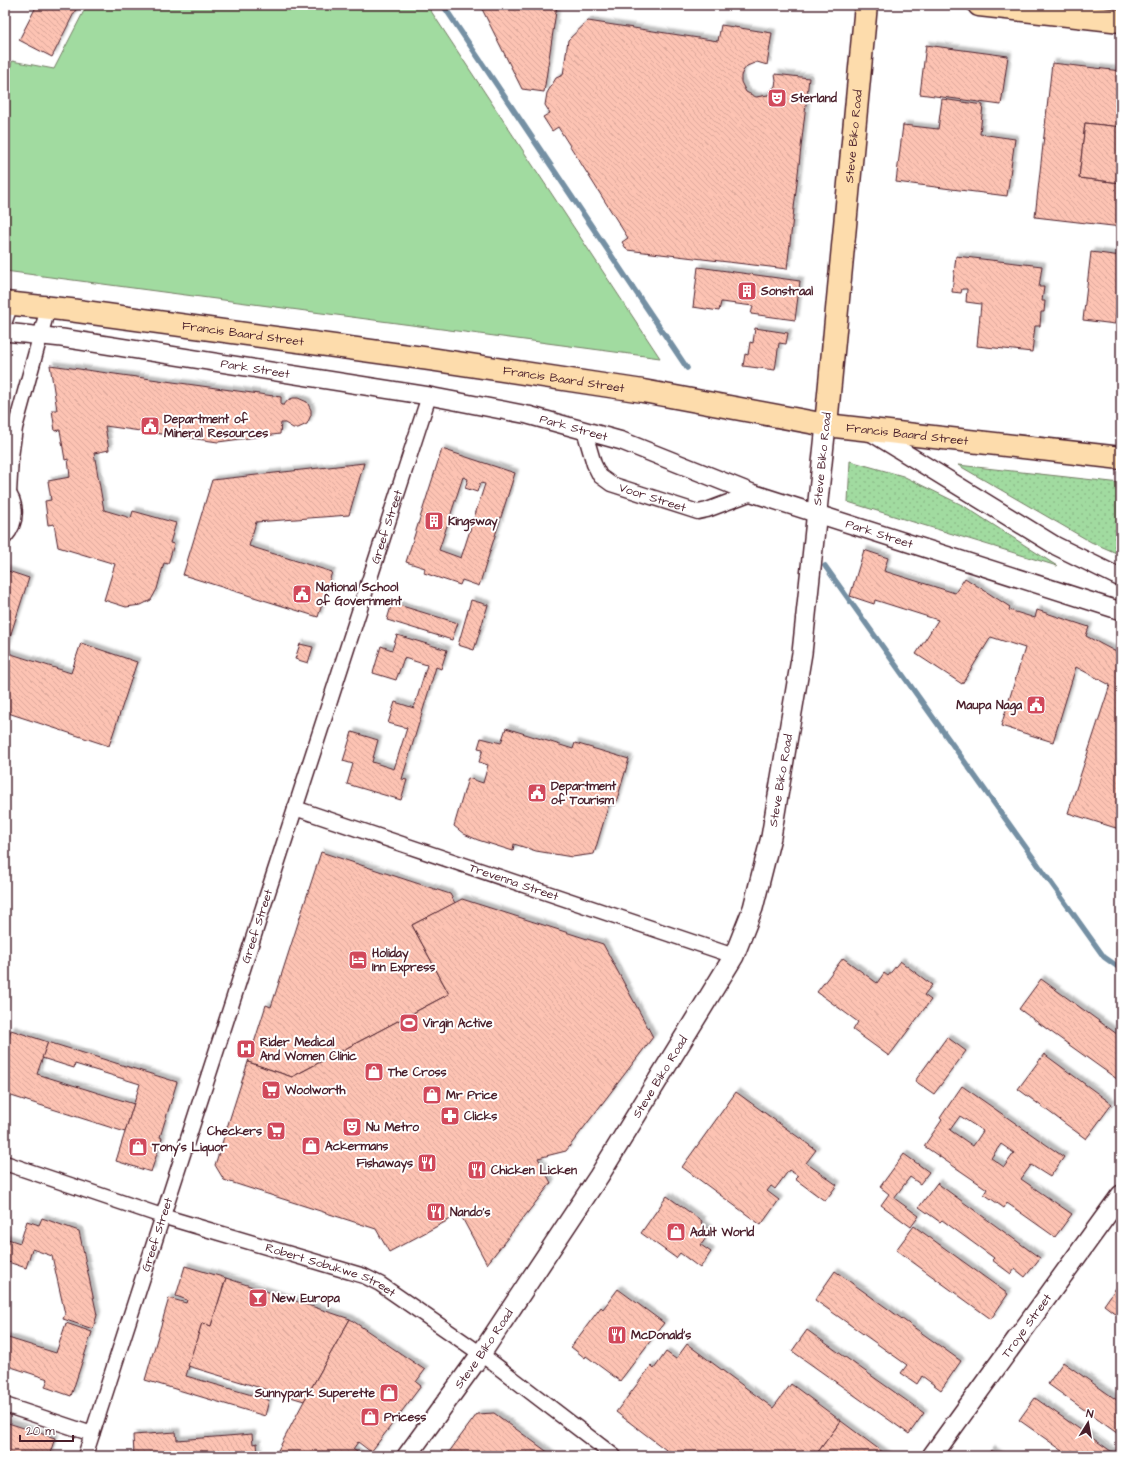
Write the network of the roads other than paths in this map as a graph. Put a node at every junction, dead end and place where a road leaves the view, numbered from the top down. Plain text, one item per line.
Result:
1 (866, 5) edge
2 (979, 5) edge
3 (1121, 21) edge
4 (48, 308) junction
5 (7, 309) edge
6 (5, 332) edge
7 (41, 336) junction
8 (429, 396) junction
9 (826, 425) junction
10 (584, 430) junction
11 (868, 431) junction
12 (1121, 458) edge
13 (7, 490) edge
14 (752, 493) junction
15 (816, 513) junction
16 (5, 537) edge
17 (1121, 578) edge
18 (1121, 611) edge
19 (295, 808) junction
20 (734, 956) junction
21 (5, 1163) edge
22 (1121, 1195) edge
23 (162, 1216) junction
24 (481, 1354) junction
25 (5, 1404) edge
26 (92, 1434) junction
27 (85, 1456) edge
28 (407, 1456) edge
29 (614, 1456) edge
30 (932, 1456) edge

1 - 9 main road, Steve Biko Road
2 - 3 main road
4 - 5 main road, Francis Baard Street
4 - 7 street
4 - 9 main road, Francis Baard Street
6 - 7 street, Park Street
7 - 8 street, Park Street
7 - 13 street
8 - 10 street, Park Street
8 - 19 street, Greef Street
9 - 11 main road, Francis Baard Street
9 - 15 main road, Steve Biko Road
10 - 14 street, Park Street
10 - 14 street, Voor Street
11 - 12 main road, Francis Baard Street
11 - 17 street
13 - 16 street
14 - 15 street, Park Street
15 - 18 street, Park Street
15 - 20 main road, Steve Biko Road
19 - 20 street, Trevenna Street
19 - 23 street, Greef Street
20 - 24 main road, Steve Biko Road
21 - 23 street, Robert Sobukwe Street
22 - 30 main road, Troye Street
23 - 24 street, Robert Sobukwe Street
23 - 26 street, Greef Street
24 - 28 main road, Steve Biko Road
24 - 29 street, Robert Sobukwe Street
25 - 26 street
26 - 27 street, Greef Street

